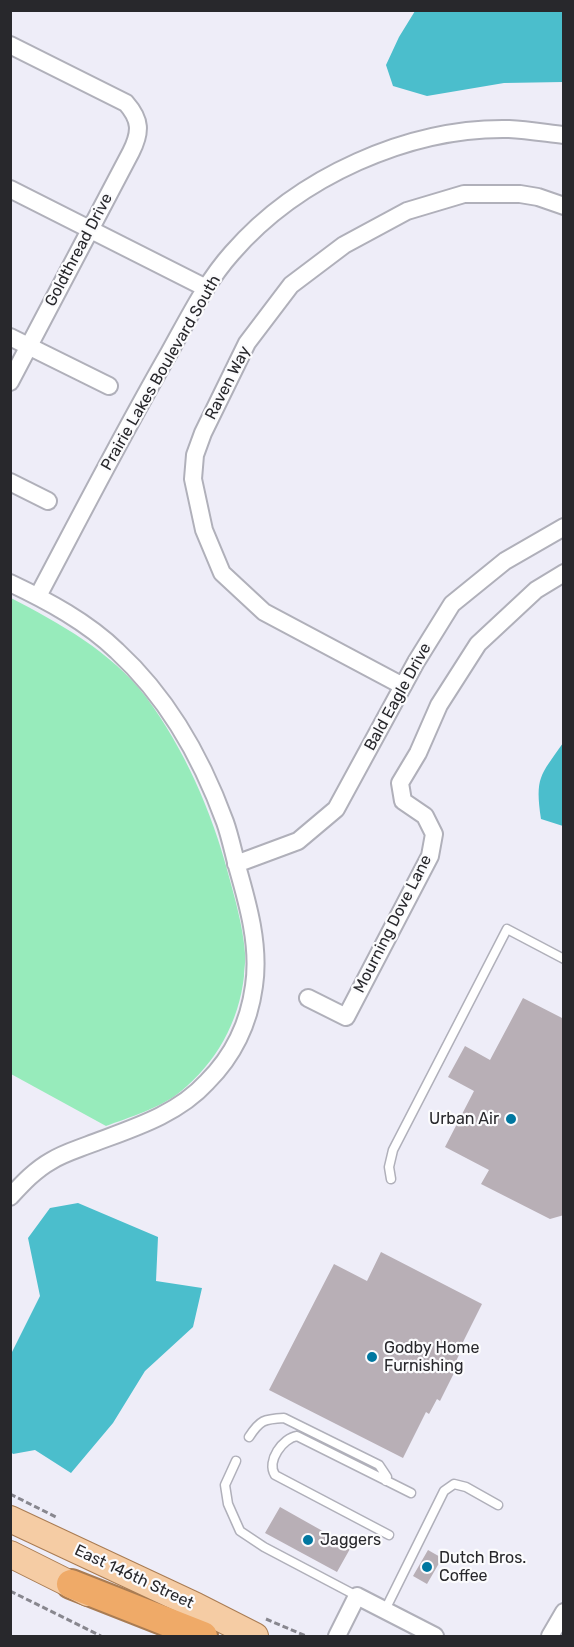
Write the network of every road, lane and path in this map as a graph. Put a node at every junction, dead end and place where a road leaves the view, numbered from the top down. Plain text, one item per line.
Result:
1 (10, 45) edge
2 (564, 135) edge
3 (10, 189) edge
4 (564, 206) edge
5 (90, 229) junction
6 (206, 288) junction
7 (10, 337) edge
8 (28, 346) junction
9 (10, 382) edge
10 (109, 386) dead end
11 (10, 482) edge
12 (48, 501) dead end
13 (564, 527) edge
14 (564, 573) edge
15 (10, 583) edge
16 (38, 596) junction
17 (403, 686) junction
18 (236, 864) junction
19 (564, 958) edge
20 (308, 998) dead end
21 (391, 1179) dead end
22 (10, 1197) edge
23 (249, 1437) dead end
24 (236, 1461) dead end
25 (386, 1480) junction
26 (411, 1493) dead end
27 (498, 1505) dead end
28 (10, 1519) edge
29 (388, 1535) dead end
30 (10, 1554) edge
31 (71, 1584) junction
32 (10, 1590) edge
33 (357, 1596) junction
34 (385, 1610) junction
35 (564, 1612) edge
36 (100, 1636) edge
37 (172, 1636) edge
38 (203, 1636) edge
39 (255, 1636) edge
40 (337, 1636) edge
41 (435, 1636) edge
42 (550, 1636) edge

1 - 5 street, Goldthread Drive
2 - 6 street, Prairie Lakes Boulevard South
3 - 5 street
4 - 17 street, Raven Way
5 - 6 street
5 - 8 street, Goldthread Drive
6 - 16 street, Prairie Lakes Boulevard South
7 - 8 street
8 - 9 street, Goldthread Drive
8 - 10 street
11 - 12 street
13 - 17 street, Bald Eagle Drive
14 - 20 street, Mourning Dove Lane
15 - 16 street
16 - 18 street
17 - 18 street, Bald Eagle Drive
18 - 22 street
19 - 21 lane
23 - 25 lane
24 - 33 lane
25 - 26 lane
25 - 29 lane
27 - 34 lane
28 - 39 main road, East 146th Street
30 - 31 main road, East 146th Street
31 - 37 main road, East 146th Street
31 - 38 highway
32 - 36 path
33 - 34 street
33 - 40 street
34 - 41 street
35 - 42 street

